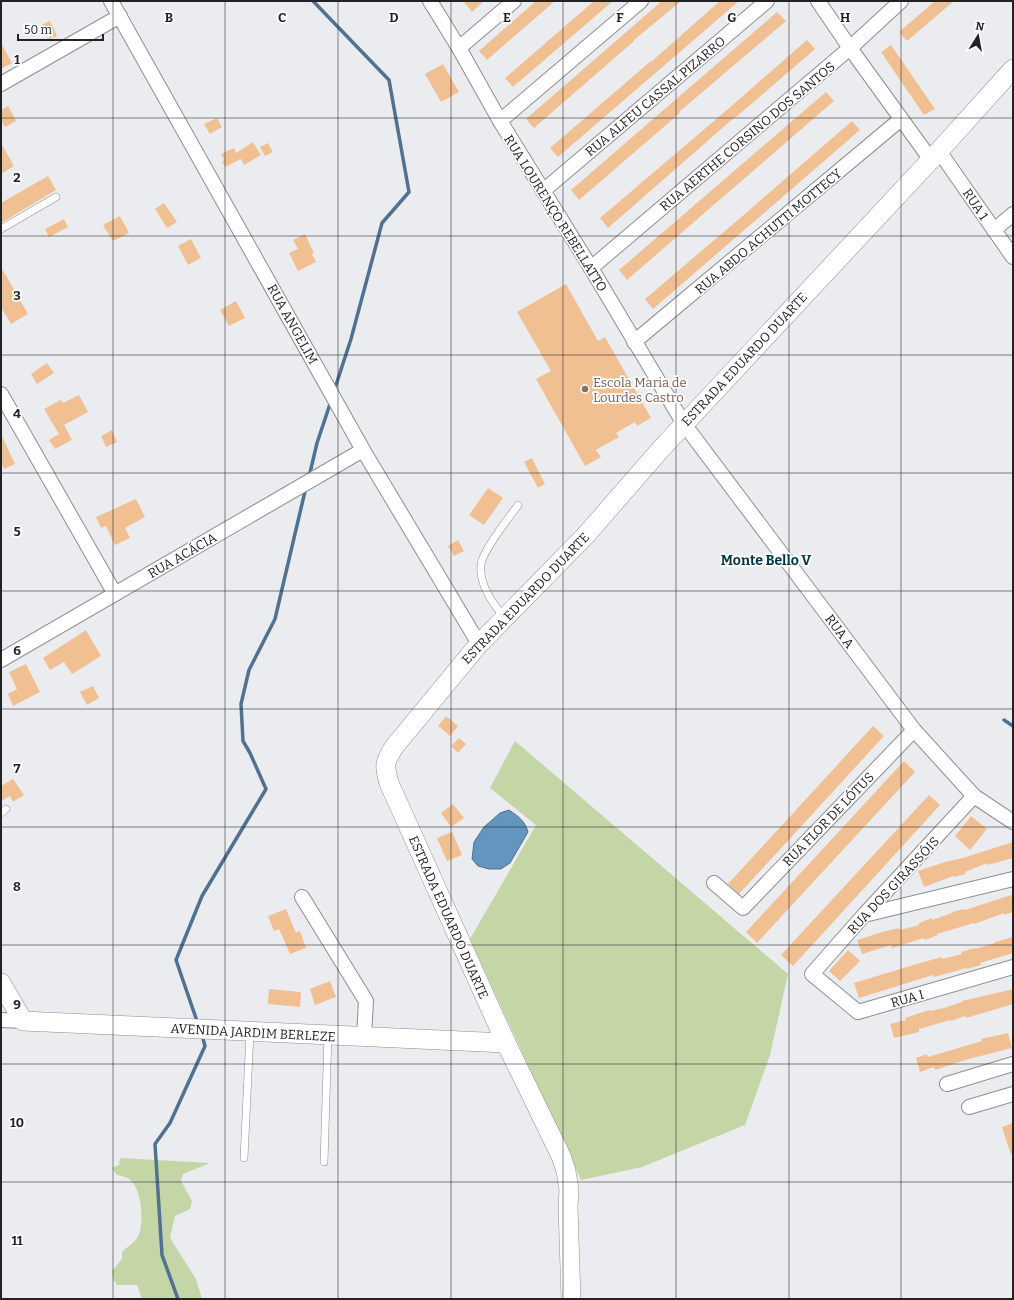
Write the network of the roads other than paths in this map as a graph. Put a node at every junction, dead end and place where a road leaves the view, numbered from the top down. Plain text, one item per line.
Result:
1 (111, 1) edge
2 (430, 1) edge
3 (514, 1) edge
4 (641, 1) edge
5 (767, 1) edge
6 (818, 1) edge
7 (901, 1) edge
8 (120, 16) junction
9 (459, 48) junction
10 (850, 48) junction
11 (1013, 69) edge
12 (1, 84) edge
13 (901, 119) junction
14 (500, 121) junction
15 (935, 155) junction
16 (544, 192) junction
17 (56, 197) dead end
18 (1013, 214) edge
19 (1, 229) edge
20 (994, 230) junction
21 (1013, 257) edge
22 (590, 268) junction
23 (634, 342) junction
24 (1, 394) edge
25 (684, 424) junction
26 (363, 450) junction
27 (518, 505) dead end
28 (115, 594) junction
29 (504, 618) junction
30 (479, 644) junction
31 (1, 660) edge
32 (914, 730) junction
33 (974, 796) junction
34 (1013, 822) edge
35 (1013, 879) edge
36 (714, 883) dead end
37 (302, 897) dead end
38 (864, 915) junction
39 (1013, 967) edge
40 (812, 974) joint
41 (1, 983) edge
42 (1, 1020) edge
43 (23, 1021) junction
44 (250, 1031) junction
45 (328, 1035) junction
46 (364, 1037) junction
47 (506, 1043) junction
48 (1013, 1064) edge
49 (947, 1084) dead end
50 (1013, 1094) edge
51 (969, 1107) dead end
52 (244, 1158) dead end
53 (324, 1162) dead end
54 (571, 1299) edge

1 - 8 street, RUA ANGELIM
2 - 9 street, RUA LOURENÇO REBELLATTO
3 - 9 street
4 - 14 street
5 - 16 street, RUA ALFEU CASSAL PIZARRO
6 - 10 street, RUA 1
7 - 10 street, RUA AERTHE CORSINO DOS SANTOS
8 - 12 street
8 - 26 street, RUA ANGELIM
9 - 14 street, RUA LOURENÇO REBELLATTO
10 - 13 street, RUA 1
10 - 22 street, RUA AERTHE CORSINO DOS SANTOS
11 - 15 street, ESTRADA EDUARDO DUARTE
13 - 15 street, RUA 1
13 - 23 street, RUA ABDO ACHUTTI MOTTECY
14 - 16 street, RUA LOURENÇO REBELLATTO
15 - 20 street, RUA 1
15 - 25 street, ESTRADA EDUARDO DUARTE
16 - 22 street, RUA LOURENÇO REBELLATTO
17 - 19 lane
18 - 20 street
20 - 21 street, RUA 1
22 - 23 street, RUA LOURENÇO REBELLATTO
23 - 25 street, RUA LOURENÇO REBELLATTO
24 - 28 street
25 - 29 street, ESTRADA EDUARDO DUARTE
25 - 32 street, RUA A
26 - 28 street, RUA ACÁCIA
26 - 30 street, RUA ANGELIM
27 - 29 lane
28 - 31 street, RUA ACÁCIA
29 - 30 street, ESTRADA EDUARDO DUARTE
30 - 47 street, ESTRADA EDUARDO DUARTE
32 - 33 street, RUA A
32 - 36 street, RUA FLOR DE LÓTUS
33 - 34 street, RUA A
33 - 38 street, RUA DOS GIRASSÓIS
35 - 38 street
37 - 46 street
38 - 40 street, RUA DOS GIRASSÓIS
39 - 40 street, RUA I
41 - 43 street
42 - 43 street, AVENIDA JARDIM BERLEZE
43 - 44 street, AVENIDA JARDIM BERLEZE
44 - 45 street, AVENIDA JARDIM BERLEZE
44 - 52 lane
45 - 46 street, AVENIDA JARDIM BERLEZE
45 - 53 lane
46 - 47 street, AVENIDA JARDIM BERLEZE
47 - 54 street, ESTRADA EDUARDO DUARTE
48 - 49 street
50 - 51 street

